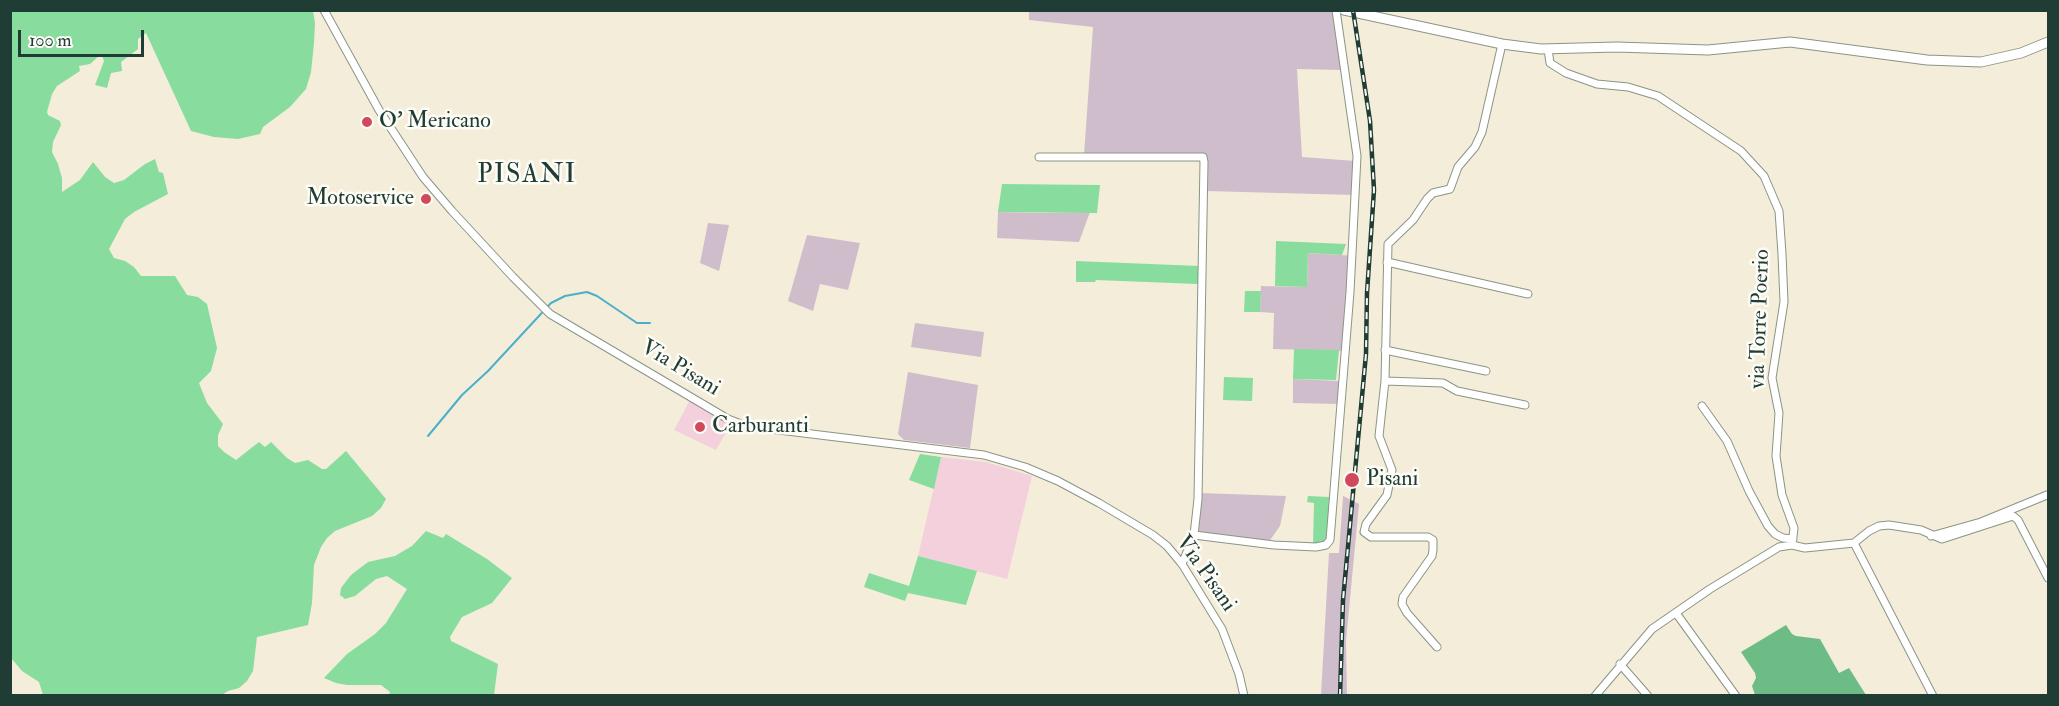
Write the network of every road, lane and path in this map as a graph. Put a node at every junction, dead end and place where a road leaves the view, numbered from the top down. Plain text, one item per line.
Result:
1 (324, 10) edge
2 (1336, 10) edge
3 (1344, 10) edge
4 (2049, 42) edge
5 (1502, 44) junction
6 (1548, 49) junction
7 (1039, 157) dead end
8 (1387, 262) junction
9 (1528, 294) dead end
10 (1385, 350) junction
11 (1486, 371) dead end
12 (1385, 381) junction
13 (1525, 405) dead end
14 (1702, 406) dead end
15 (2047, 495) edge
16 (1194, 535) junction
17 (1931, 536) junction
18 (1792, 542) junction
19 (1854, 543) junction
20 (1182, 564) junction
21 (2049, 578) edge
22 (1676, 613) junction
23 (1437, 647) dead end
24 (1620, 664) junction
25 (1244, 696) edge
26 (1595, 696) edge
27 (1648, 696) edge
28 (1736, 696) edge
29 (1933, 696) edge

1 - 20 street, Via Pisani
2 - 16 street
3 - 5 main road
4 - 6 main road
5 - 6 main road
5 - 8 street
6 - 18 street, via Torre Poerio
7 - 16 street
8 - 9 street
8 - 10 street
10 - 11 street
10 - 12 street
12 - 13 street
12 - 23 street
14 - 18 street
15 - 17 street
16 - 20 street
17 - 19 street
17 - 21 street
18 - 19 street
18 - 22 street
19 - 29 street
20 - 25 street, Via Pisani
22 - 24 street
22 - 28 street
24 - 26 street
24 - 27 street

